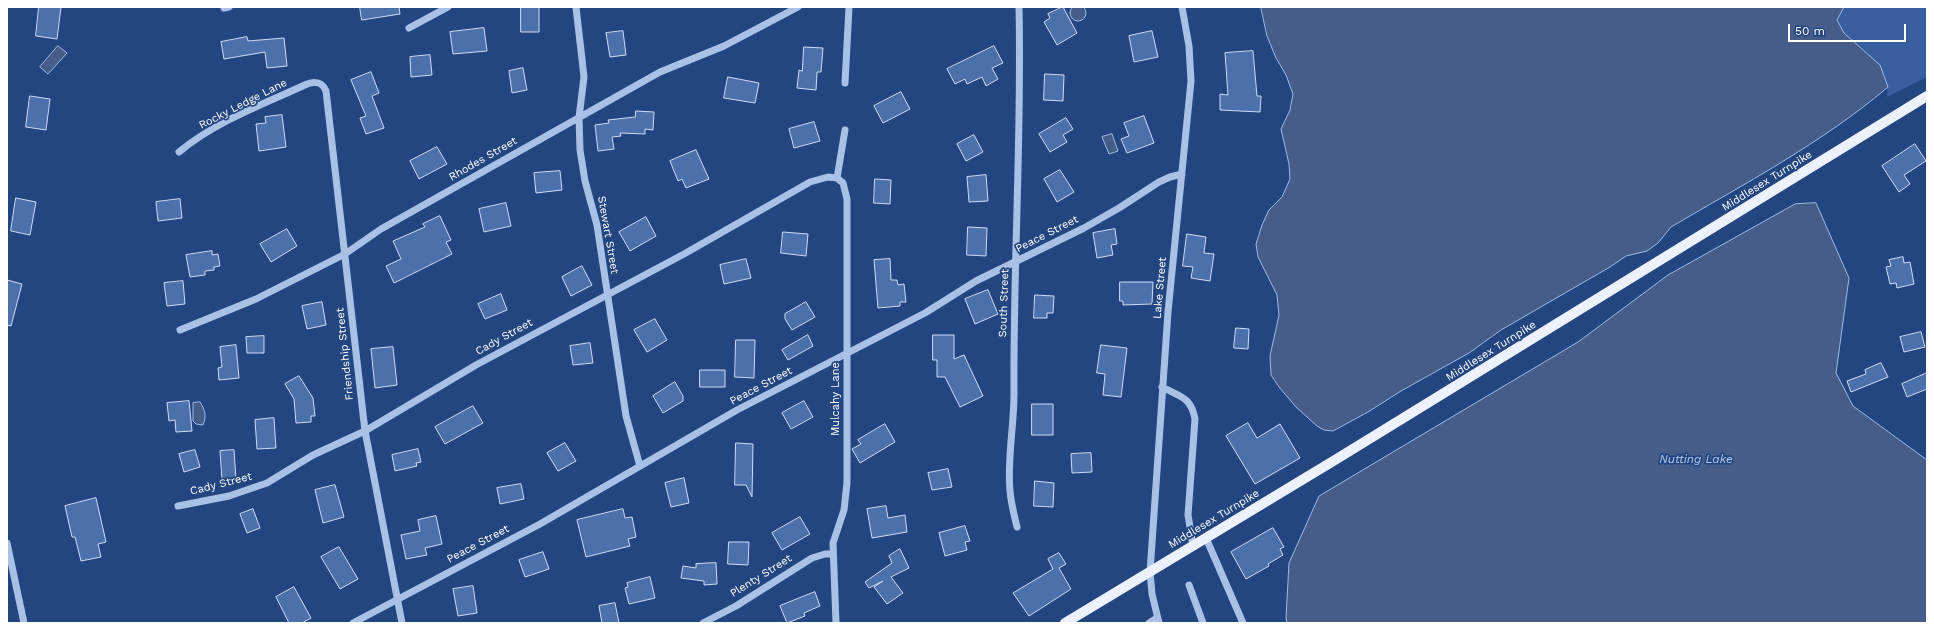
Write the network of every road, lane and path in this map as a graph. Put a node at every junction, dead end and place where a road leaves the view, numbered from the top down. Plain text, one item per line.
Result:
1 (448, 7) edge
2 (576, 7) edge
3 (798, 7) edge
4 (850, 7) edge
5 (1020, 7) edge
6 (1182, 7) edge
7 (409, 28) dead end
8 (319, 83) joint
9 (845, 83) dead end
10 (1927, 96) edge
11 (579, 117) junction
12 (845, 130) dead end
13 (179, 152) dead end
14 (1182, 174) junction
15 (837, 178) junction
16 (345, 254) junction
17 (1016, 263) junction
18 (607, 294) junction
19 (180, 330) dead end
20 (847, 353) junction
21 (1162, 387) junction
22 (365, 431) junction
23 (640, 466) junction
24 (178, 506) dead end
25 (1016, 527) dead end
26 (1206, 538) junction
27 (8, 543) edge
28 (1193, 546) junction
29 (833, 554) junction
30 (1150, 572) junction
31 (1189, 584) dead end
32 (397, 600) junction
33 (1158, 621) edge
34 (24, 623) edge
35 (353, 623) edge
36 (402, 623) edge
37 (704, 623) edge
38 (836, 623) edge
39 (1065, 623) edge
40 (1149, 623) edge
41 (1203, 623) edge
42 (1243, 623) edge

1 - 7 street
2 - 11 street, Stewart Street
3 - 11 street, Rhodes Street
4 - 9 street
5 - 17 street, South Street
6 - 14 street, Lake Street
8 - 13 street, Rocky Ledge Lane
8 - 16 street, Friendship Street
10 - 26 main road, Middlesex Turnpike
11 - 16 street, Rhodes Street
11 - 18 street, Stewart Street
12 - 15 street
14 - 17 street, Peace Street
14 - 21 street, Lake Street
15 - 18 street, Cady Street
15 - 20 street, Mulcahy Lane
16 - 19 street, Rhodes Street
16 - 22 street, Friendship Street
17 - 20 street, Peace Street
17 - 25 street, South Street
18 - 22 street, Cady Street
18 - 23 street, Stewart Street
20 - 23 street, Peace Street
20 - 29 street, Mulcahy Lane
21 - 28 street
21 - 30 street, Lake Street
22 - 24 street, Cady Street
22 - 32 street, Friendship Street
23 - 32 street, Peace Street
26 - 28 main road, Middlesex Turnpike
26 - 42 street
27 - 34 street
28 - 30 main road, Middlesex Turnpike
29 - 37 street, Plenty Street
29 - 38 street, Mulcahy Lane
30 - 33 street, Lake Street
30 - 39 main road, Middlesex Turnpike
31 - 41 street
32 - 35 street, Peace Street
32 - 36 street, Friendship Street
33 - 40 street

